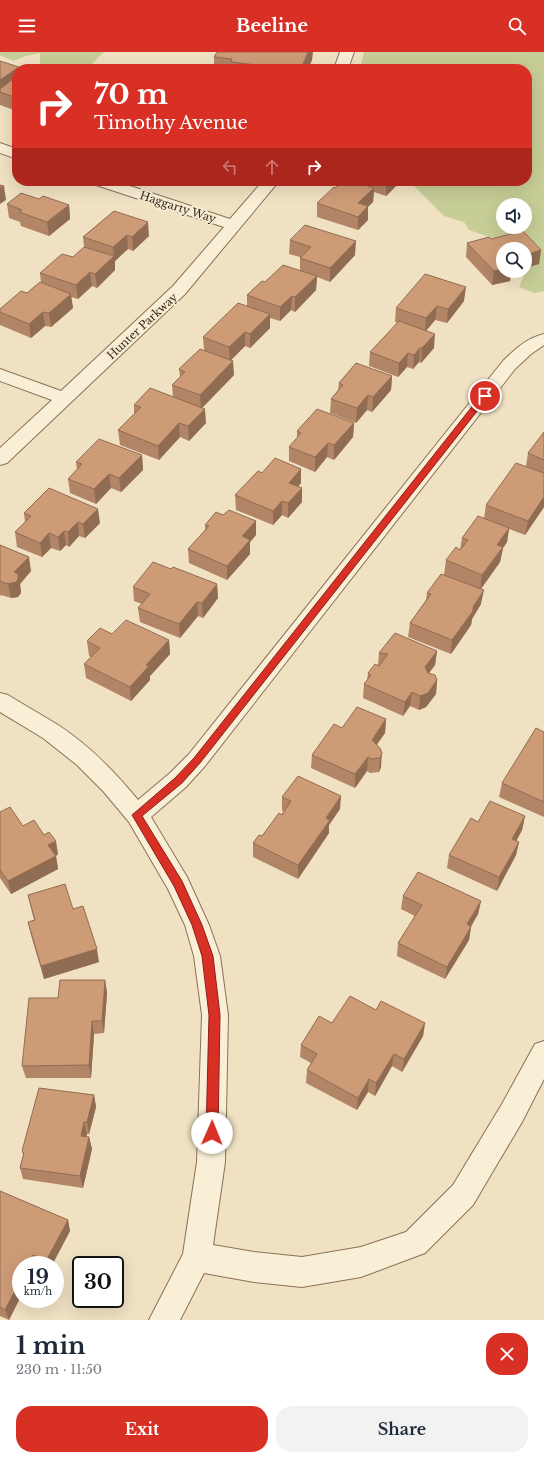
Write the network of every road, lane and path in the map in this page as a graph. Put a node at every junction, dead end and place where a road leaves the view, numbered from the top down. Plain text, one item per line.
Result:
1 (346, 52) edge
2 (342, 64) edge
3 (0, 148) edge
4 (12, 152) edge
5 (114, 186) edge
6 (267, 186) edge
7 (235, 225) junction
8 (544, 339) edge
9 (0, 375) edge
10 (64, 398) junction
11 (0, 458) edge
12 (0, 701) edge
13 (137, 815) junction
14 (544, 1053) edge
15 (197, 1257) junction
16 (164, 1320) edge

1 - 2 street
3 - 4 street
5 - 7 street, Haggarty Way
6 - 7 street, Hunter Parkway
7 - 10 street, Hunter Parkway
8 - 13 street
9 - 10 street
10 - 11 street, Hunter Parkway
12 - 13 street
13 - 15 street
14 - 15 street
15 - 16 street

